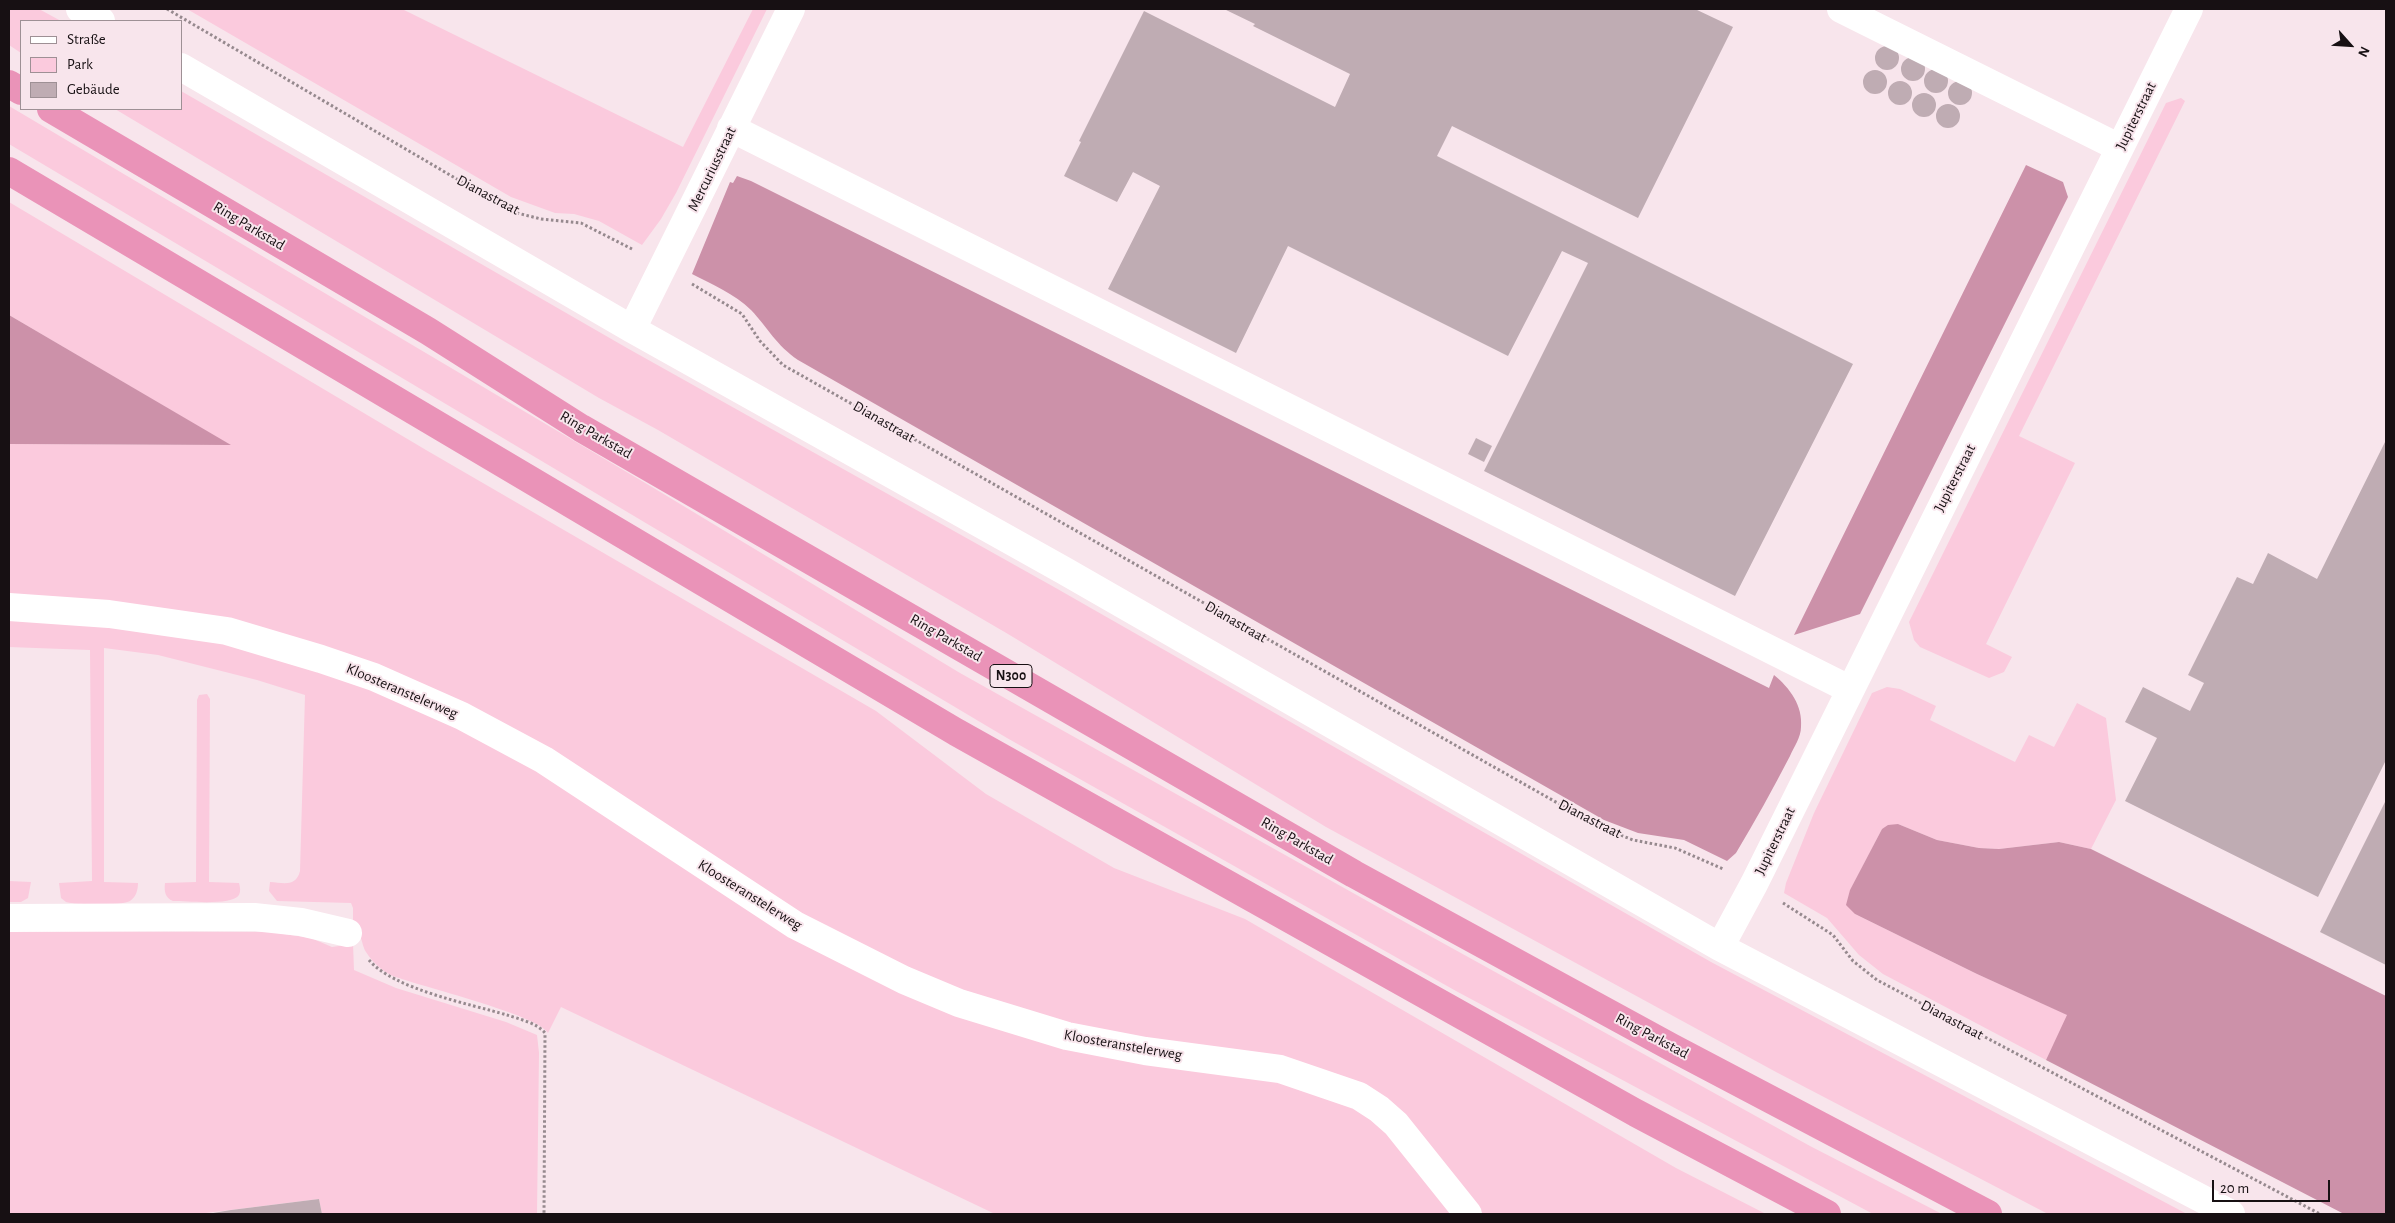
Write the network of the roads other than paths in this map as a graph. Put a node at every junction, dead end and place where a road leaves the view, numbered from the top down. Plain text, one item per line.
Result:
1 (80, 9) edge
2 (791, 9) edge
3 (1841, 9) edge
4 (2189, 9) edge
5 (99, 20) edge
6 (182, 68) edge
7 (9, 84) edge
8 (20, 90) edge
9 (53, 110) edge
10 (731, 128) junction
11 (2120, 148) junction
12 (9, 171) edge
13 (632, 329) junction
14 (9, 607) edge
15 (1850, 689) junction
16 (9, 918) edge
17 (348, 933) road end
18 (1720, 947) junction
19 (1468, 1214) edge
20 (1827, 1214) edge
21 (1988, 1214) edge
22 (2231, 1214) edge

1 - 5 street
2 - 10 street, Mercuriusstraat
3 - 11 street
4 - 11 street, Jupiterstraat
6 - 13 street
7 - 8 highway
9 - 21 highway, Ring Parkstad / N300
10 - 13 street, Mercuriusstraat
10 - 15 street
11 - 15 street, Jupiterstraat
12 - 20 highway
13 - 18 street
14 - 19 street, Kloosteranstelerweg
15 - 18 street, Jupiterstraat
16 - 17 street
18 - 22 street

